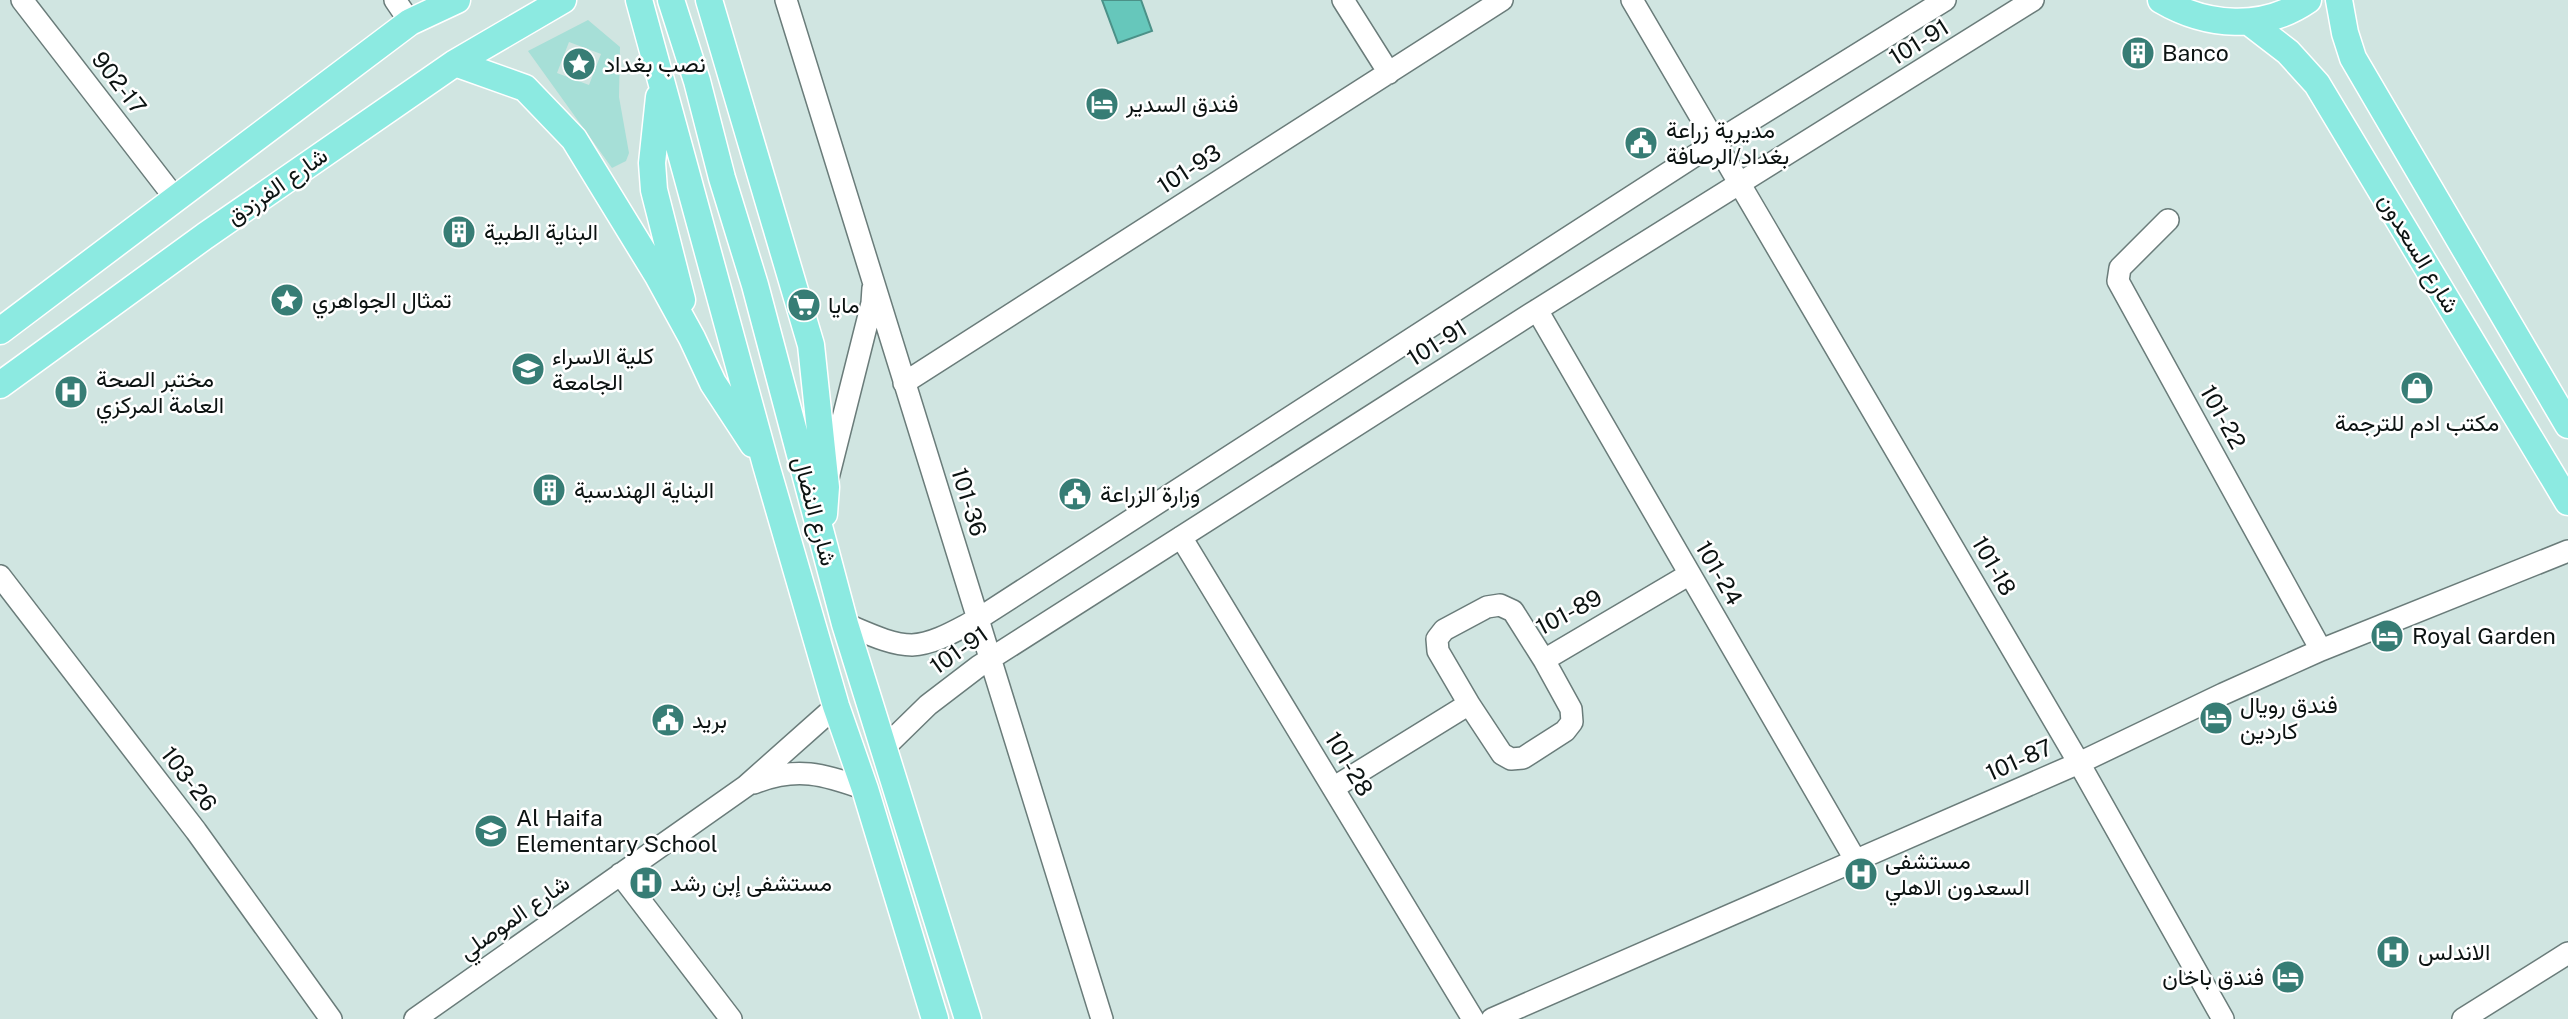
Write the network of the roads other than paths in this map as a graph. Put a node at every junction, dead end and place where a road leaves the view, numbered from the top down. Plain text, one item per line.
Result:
1 (22, 0) edge
2 (395, 0) edge
3 (457, 0) edge
4 (563, 0) edge
5 (639, 0) edge
6 (671, 0) edge
7 (709, 0) edge
8 (786, 0) edge
9 (1343, 0) edge
10 (1502, 0) edge
11 (1632, 0) edge
12 (1945, 0) edge
13 (2033, 0) edge
14 (2161, 0) edge
15 (2308, 0) edge
16 (2339, 0) edge
17 (410, 22) junction
18 (2249, 22) junction
19 (455, 63) junction
20 (1388, 73) junction
21 (660, 85) junction
22 (1716, 142) junction
23 (758, 168) junction
24 (722, 178) junction
25 (1741, 183) junction
26 (175, 198) junction
27 (2168, 220) dead end
28 (873, 281) junction
29 (1538, 310) junction
30 (0, 331) edge
31 (692, 338) junction
32 (904, 383) junction
33 (0, 386) edge
34 (2568, 425) edge
35 (766, 464) junction
36 (826, 487) junction
37 (2568, 502) edge
38 (821, 533) junction
39 (1181, 537) junction
40 (2568, 551) edge
41 (1690, 573) junction
42 (0, 576) edge
43 (978, 619) junction
44 (845, 624) junction
45 (2321, 650) junction
46 (990, 659) junction
47 (1544, 660) junction
48 (1469, 704) junction
49 (836, 706) junction
50 (884, 748) junction
51 (2079, 763) junction
52 (746, 786) junction
53 (1333, 788) junction
54 (865, 789) junction
55 (1856, 861) junction
56 (620, 874) junction
57 (2568, 953) edge
58 (331, 1019) edge
59 (415, 1019) edge
60 (731, 1019) edge
61 (935, 1019) edge
62 (968, 1019) edge
63 (1102, 1019) edge
64 (1473, 1019) edge
65 (1492, 1019) edge
66 (2223, 1019) edge
67 (2463, 1019) edge

1 - 26 street, 902-17
2 - 17 street
3 - 17 main road
4 - 19 main road, شارع الفرزدق
5 - 21 main road, شارع النضال
6 - 24 main road, شارع النضال
7 - 23 main road
8 - 28 street, 101-36
9 - 20 street
10 - 20 street, 101-93
11 - 22 street, 101-18
12 - 22 street, 101-91
13 - 25 street, 101-91
14 - 18 main road
15 - 18 main road
16 - 34 main road, شارع السعدون
17 - 26 main road
18 - 37 main road, شارع السعدون
19 - 31 main road
19 - 33 main road, شارع الفرزدق
20 - 32 street, 101-93
21 - 31 main road
21 - 35 main road, شارع النضال
22 - 25 street, 101-18
22 - 43 street, 101-91
23 - 24 main road
23 - 36 main road
24 - 38 main road, شارع النضال
25 - 29 street, 101-91
25 - 51 street, 101-18
26 - 30 main road
27 - 45 street, 101-22
28 - 32 street, 101-36
28 - 36 street
29 - 39 street, 101-91
29 - 41 street, 101-24
31 - 35 main road
32 - 43 street, 101-36
35 - 49 main road, شارع النضال
36 - 38 main road
38 - 44 main road, شارع النضال
39 - 46 street, 101-91
39 - 53 street, 101-28
40 - 45 street, 101-87
41 - 47 street, 101-89
41 - 55 street, 101-24
42 - 58 street, 103-26
43 - 44 street, 101-91
43 - 46 street, 101-36
44 - 50 main road, شارع النضال
45 - 51 street, 101-87
46 - 50 street, 101-91
46 - 63 street, 101-36
47 - 48 street
47 - 48 street, 101-89
48 - 53 street
49 - 52 street, شارع الموصلي
49 - 54 main road, شارع النضال
50 - 62 main road, شارع النضال
51 - 55 street, 101-87
51 - 66 street, 101-18
52 - 54 street, شارع الموصلي
52 - 56 street, شارع الموصلي
53 - 64 street, 101-28
54 - 61 main road, شارع النضال
55 - 65 street, 101-87
56 - 59 street, شارع الموصلي
56 - 60 street
57 - 67 street

